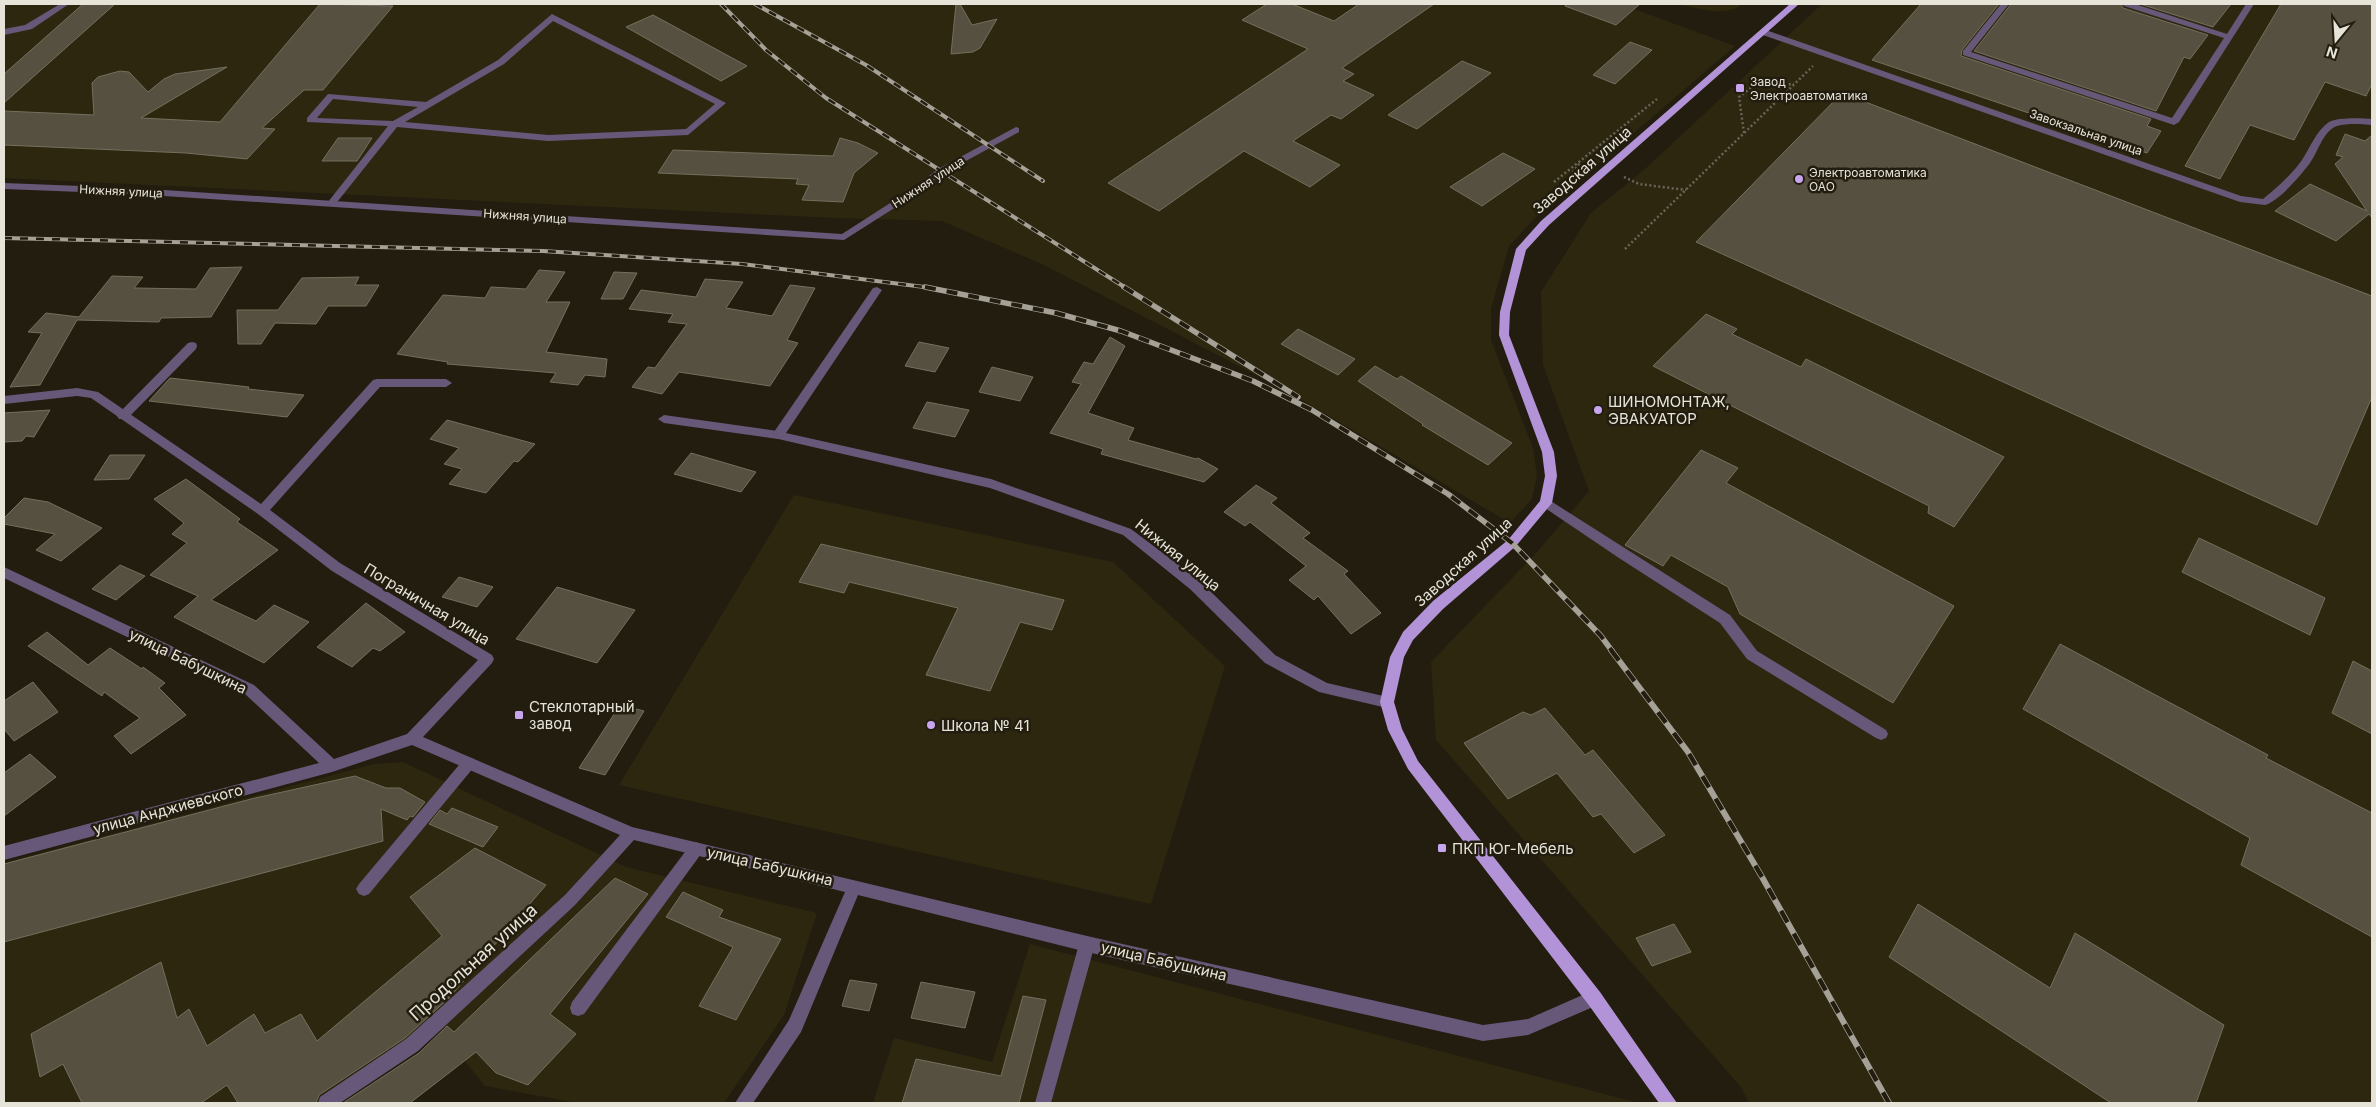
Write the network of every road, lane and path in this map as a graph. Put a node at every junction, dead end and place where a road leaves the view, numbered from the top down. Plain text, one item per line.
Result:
1 (65, 4) edge
2 (1795, 4) edge
3 (2005, 4) edge
4 (2127, 4) edge
5 (2250, 4) edge
6 (4, 32) edge
7 (1764, 32) junction
8 (2228, 38) junction
9 (1824, 54) junction
10 (1794, 84) junction
11 (428, 105) junction
12 (2372, 122) edge
13 (395, 124) junction
14 (1016, 130) dead end
15 (1744, 133) junction
16 (4, 186) edge
17 (331, 204) junction
18 (1626, 249) dead end
19 (877, 290) dead end
20 (192, 346) dead end
21 (446, 382) dead end
22 (4, 400) edge
23 (123, 416) junction
24 (664, 420) dead end
25 (778, 435) junction
26 (1546, 503) junction
27 (262, 511) junction
28 (4, 572) edge
29 (1387, 702) junction
30 (1881, 734) dead end
31 (412, 739) junction
32 (470, 763) junction
33 (332, 766) junction
34 (631, 833) junction
35 (696, 849) junction
36 (4, 853) edge
37 (855, 886) junction
38 (364, 889) dead end
39 (1086, 944) junction
40 (1594, 998) junction
41 (578, 1008) dead end
42 (326, 1103) edge
43 (743, 1103) edge
44 (1043, 1103) edge
45 (1669, 1103) edge

1 - 6 street
2 - 7 main road, Заводская улица
3 - 8 street
4 - 8 street
5 - 8 street
7 - 9 street, Завокзальная улица
7 - 26 main road, Заводская улица
9 - 10 path
9 - 12 street, Завокзальная улица
10 - 15 path
10 - 15 path
11 - 13 street
11 - 13 street
11 - 13 street
13 - 17 street
14 - 17 street, Нижняя улица
15 - 18 path
16 - 17 street, Нижняя улица
19 - 25 street
20 - 23 street
21 - 27 street
22 - 23 street, Пограничная улица
23 - 27 street, Пограничная улица
24 - 25 street, Нижняя улица
25 - 29 street, Нижняя улица
26 - 29 main road, Заводская улица
26 - 30 street
27 - 31 street, Пограничная улица
28 - 33 street, улица Бабушкина
29 - 40 main road, Заводская улица
31 - 32 street, улица Бабушкина
31 - 33 street
32 - 34 street, улица Бабушкина
32 - 38 street
33 - 36 street, улица Анджиевского
34 - 35 street, улица Бабушкина
34 - 42 street, Продольная улица
35 - 37 street, улица Бабушкина
35 - 41 street
37 - 39 street, улица Бабушкина
37 - 43 street
39 - 40 street, улица Бабушкина
39 - 44 street
40 - 45 main road, Заводская улица

